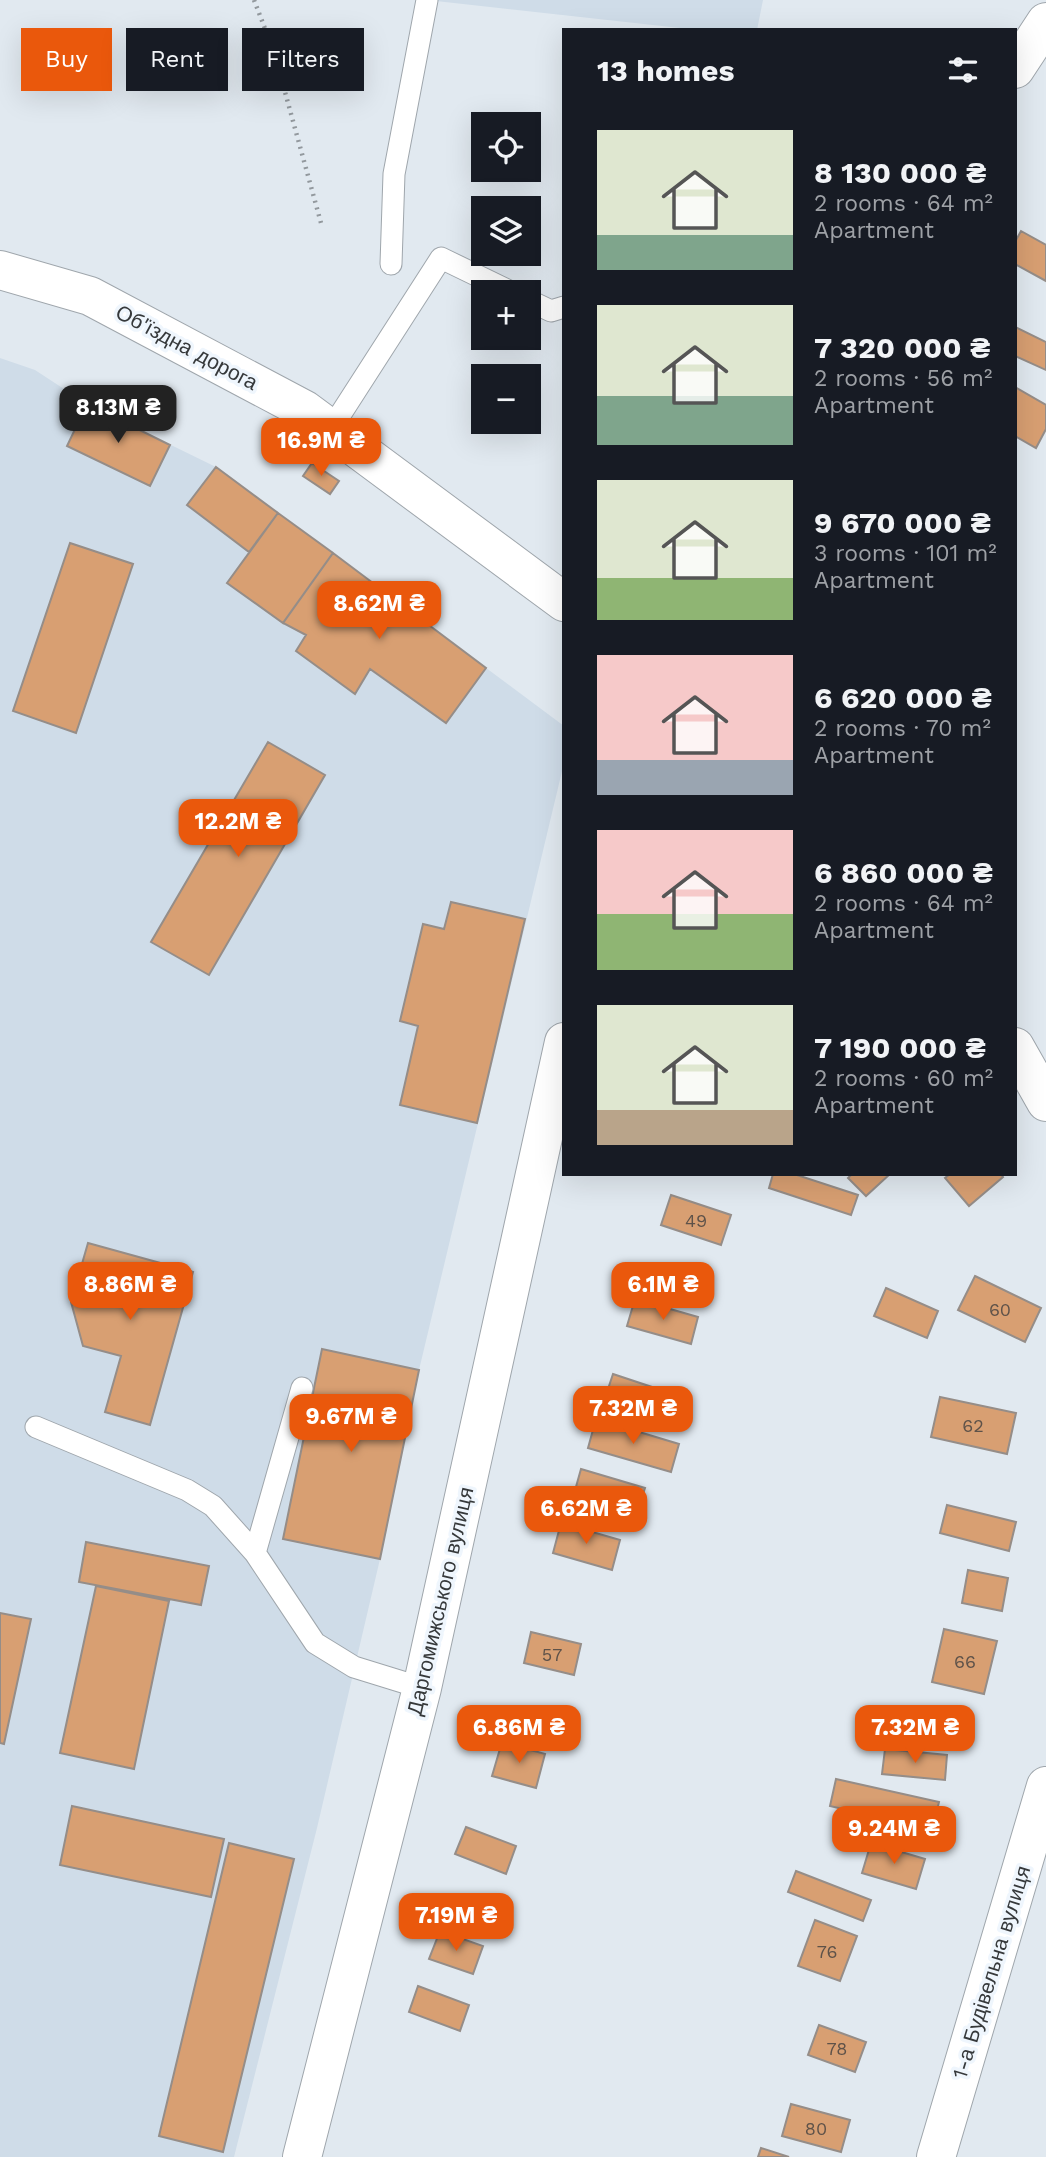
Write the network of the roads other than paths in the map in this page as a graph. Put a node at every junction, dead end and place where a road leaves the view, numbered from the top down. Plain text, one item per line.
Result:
1 (427, 0) edge
2 (1046, 22) edge
3 (1017, 66) edge
4 (391, 264) dead end
5 (0, 270) edge
6 (487, 280) edge
7 (541, 306) edge
8 (562, 308) edge
9 (331, 429) junction
10 (562, 601) edge
11 (562, 1051) edge
12 (1017, 1051) edge
13 (1046, 1102) edge
14 (302, 1388) dead end
15 (36, 1427) dead end
16 (255, 1553) junction
17 (422, 1688) junction
18 (1046, 1786) edge
19 (302, 2157) edge
20 (936, 2157) edge

1 - 4 lane
2 - 3 street
5 - 9 street, Об'їздна дорога
6 - 9 lane
7 - 8 lane
9 - 10 street, Об'їздна дорога
11 - 17 street, Даргомижського вулиця
12 - 13 street
14 - 16 lane
15 - 16 lane
16 - 17 lane
17 - 19 street, Даргомижського вулиця
18 - 20 street, 1-а Будівельна вулиця

